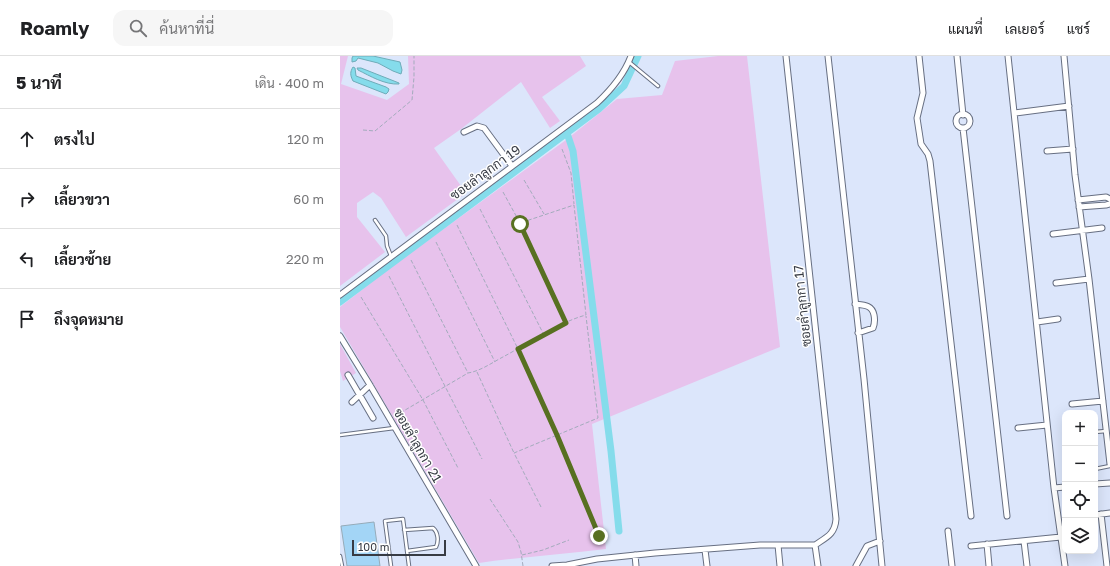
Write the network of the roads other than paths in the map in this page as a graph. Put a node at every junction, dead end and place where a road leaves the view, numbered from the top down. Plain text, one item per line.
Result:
1 (631, 56) edge
2 (786, 56) edge
3 (828, 56) edge
4 (919, 56) edge
5 (957, 56) edge
6 (1008, 56) edge
7 (1064, 56) edge
8 (630, 64) junction
9 (658, 86) dead end
10 (1069, 106) junction
11 (1014, 113) junction
12 (963, 115) junction
13 (964, 128) junction
14 (464, 132) dead end
15 (1073, 149) junction
16 (1047, 152) dead end
17 (512, 166) junction
18 (1110, 199) edge
19 (1078, 200) junction
20 (1110, 204) edge
21 (1080, 207) junction
22 (375, 220) dead end
23 (1102, 228) dead end
24 (1083, 230) junction
25 (1053, 234) dead end
26 (391, 256) junction
27 (1089, 279) junction
28 (1056, 283) dead end
29 (340, 295) edge
30 (855, 304) junction
31 (1058, 319) dead end
32 (1037, 322) junction
33 (858, 332) junction
34 (340, 336) edge
35 (348, 375) dead end
36 (370, 385) junction
37 (360, 395) junction
38 (1103, 401) junction
39 (352, 402) dead end
40 (1072, 404) dead end
41 (373, 418) dead end
42 (1048, 425) junction
43 (395, 428) junction
44 (1018, 428) dead end
45 (1106, 431) junction
46 (1098, 432) edge
47 (340, 435) edge
48 (1110, 465) edge
49 (1098, 467) edge
50 (1110, 483) edge
51 (1098, 484) edge
52 (1062, 487) edge
53 (1054, 488) junction
54 (1110, 513) edge
55 (1098, 514) edge
56 (1101, 514) junction
57 (971, 516) dead end
58 (1007, 516) dead end
59 (404, 530) junction
60 (948, 531) dead end
61 (1061, 537) junction
62 (880, 541) junction
63 (1024, 541) junction
64 (987, 544) junction
65 (778, 545) junction
66 (816, 545) junction
67 (971, 546) dead end
68 (705, 550) junction
69 (407, 551) junction
70 (635, 555) junction
71 (340, 556) edge
72 (342, 566) edge
73 (391, 566) edge
74 (409, 566) edge
75 (476, 566) edge
76 (552, 566) edge
77 (568, 566) edge
78 (636, 566) edge
79 (707, 566) edge
80 (780, 566) edge
81 (818, 566) edge
82 (856, 566) edge
83 (882, 566) edge
84 (952, 566) edge
85 (989, 566) edge
86 (1027, 566) edge
87 (1065, 566) edge
88 (1107, 566) edge

1 - 8 street, ซอยลำลูกกา 19
2 - 66 street, ซอยลำลูกกา 17
3 - 30 street
4 - 57 street
5 - 12 street
6 - 11 street
7 - 10 street
8 - 9 lane
8 - 17 street, ซอยลำลูกกา 19
10 - 11 street
10 - 15 street
11 - 32 street
12 - 13 street
12 - 13 street
13 - 58 street
14 - 17 street
15 - 16 street
15 - 19 street
17 - 26 street, ซอยลำลูกกา 19
18 - 19 street
19 - 21 street
20 - 21 street
21 - 24 street
22 - 26 lane
23 - 24 street
24 - 25 street
24 - 27 street
26 - 29 street, ซอยลำลูกกา 19
27 - 28 street
27 - 38 street
30 - 33 street
30 - 33 street
31 - 32 street
32 - 42 street
33 - 62 street
34 - 36 street, ซอยลำลูกกา 21
35 - 37 street
36 - 37 street
36 - 43 street, ซอยลำลูกกา 21
37 - 39 street
37 - 41 street
38 - 40 street
38 - 45 street
42 - 44 street
42 - 53 street
43 - 47 lane
43 - 75 street, ซอยลำลูกกา 21
45 - 46 lane
45 - 48 street
48 - 49 lane
50 - 51 street
52 - 53 street
53 - 61 street
54 - 56 street
55 - 56 street
56 - 88 street
59 - 69 lane
59 - 69 lane
59 - 73 lane
60 - 84 street
61 - 63 street
61 - 87 street
62 - 82 street
62 - 83 street
63 - 64 street
63 - 86 street
64 - 67 street
64 - 85 street
65 - 66 street
65 - 68 street
65 - 80 street
66 - 81 street
68 - 70 street
68 - 79 street
69 - 74 lane
70 - 77 street
70 - 78 street
71 - 72 lane
76 - 77 street

